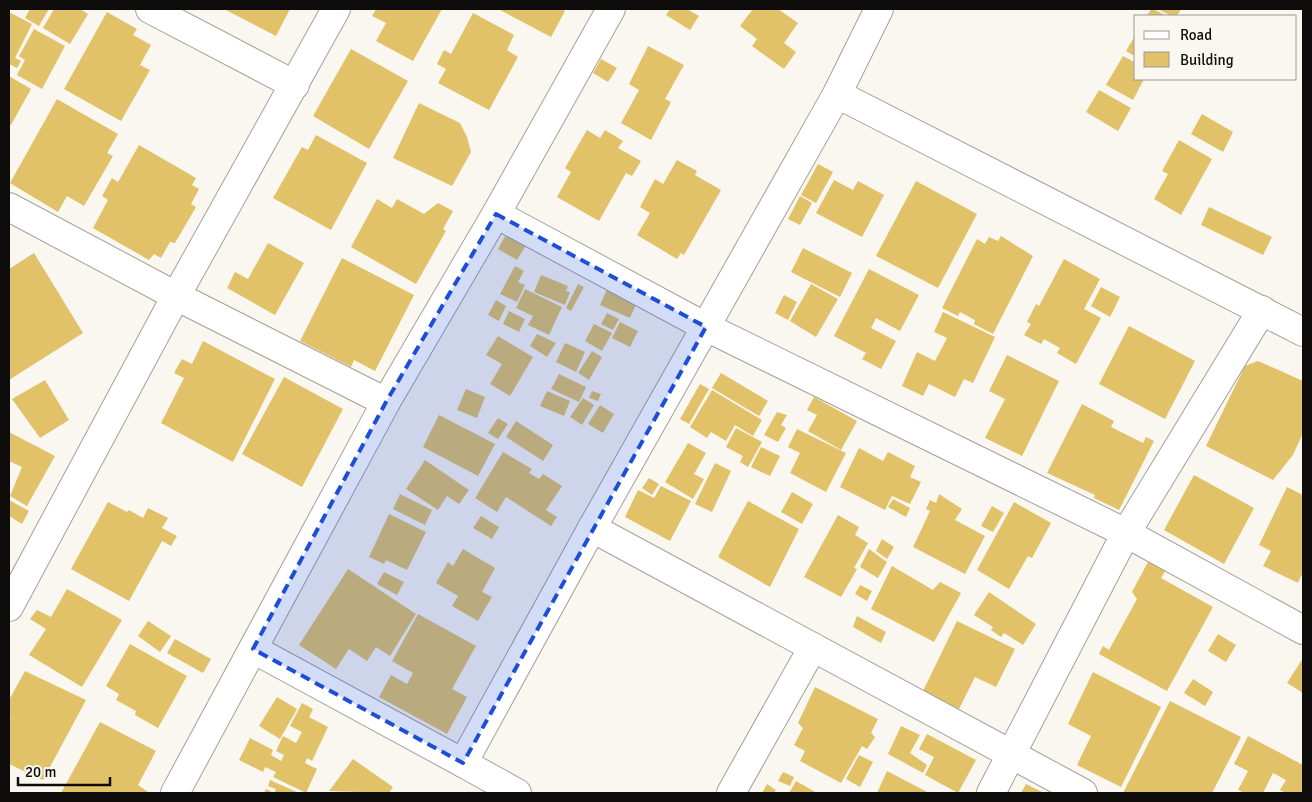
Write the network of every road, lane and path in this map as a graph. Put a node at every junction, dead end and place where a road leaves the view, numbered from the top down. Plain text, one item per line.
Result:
1 (150, 9) edge
2 (336, 9) edge
3 (611, 9) edge
4 (879, 9) edge
5 (295, 85) junction
6 (837, 94) junction
7 (9, 207) edge
8 (496, 214) junction
9 (176, 296) junction
10 (1262, 310) junction
11 (706, 327) junction
12 (1303, 332) edge
13 (386, 402) junction
14 (592, 528) junction
15 (1126, 533) junction
16 (9, 607) edge
17 (1303, 630) edge
18 (813, 647) junction
19 (253, 649) junction
20 (1012, 753) junction
21 (463, 763) junction
22 (175, 793) edge
23 (517, 793) edge
24 (731, 793) edge
25 (991, 793) edge
26 (1083, 793) edge

1 - 5 street
2 - 5 street
3 - 8 street
4 - 6 street
5 - 9 street
6 - 10 street
6 - 11 street
7 - 9 street
8 - 11 street
8 - 13 street
9 - 13 street
9 - 16 street
10 - 12 street
10 - 15 street
11 - 14 street
11 - 15 street
13 - 19 street
14 - 18 street
14 - 21 street
15 - 17 street
15 - 20 street
18 - 20 street
18 - 24 street
19 - 21 street
19 - 22 street
20 - 25 street
20 - 26 street
21 - 23 street

